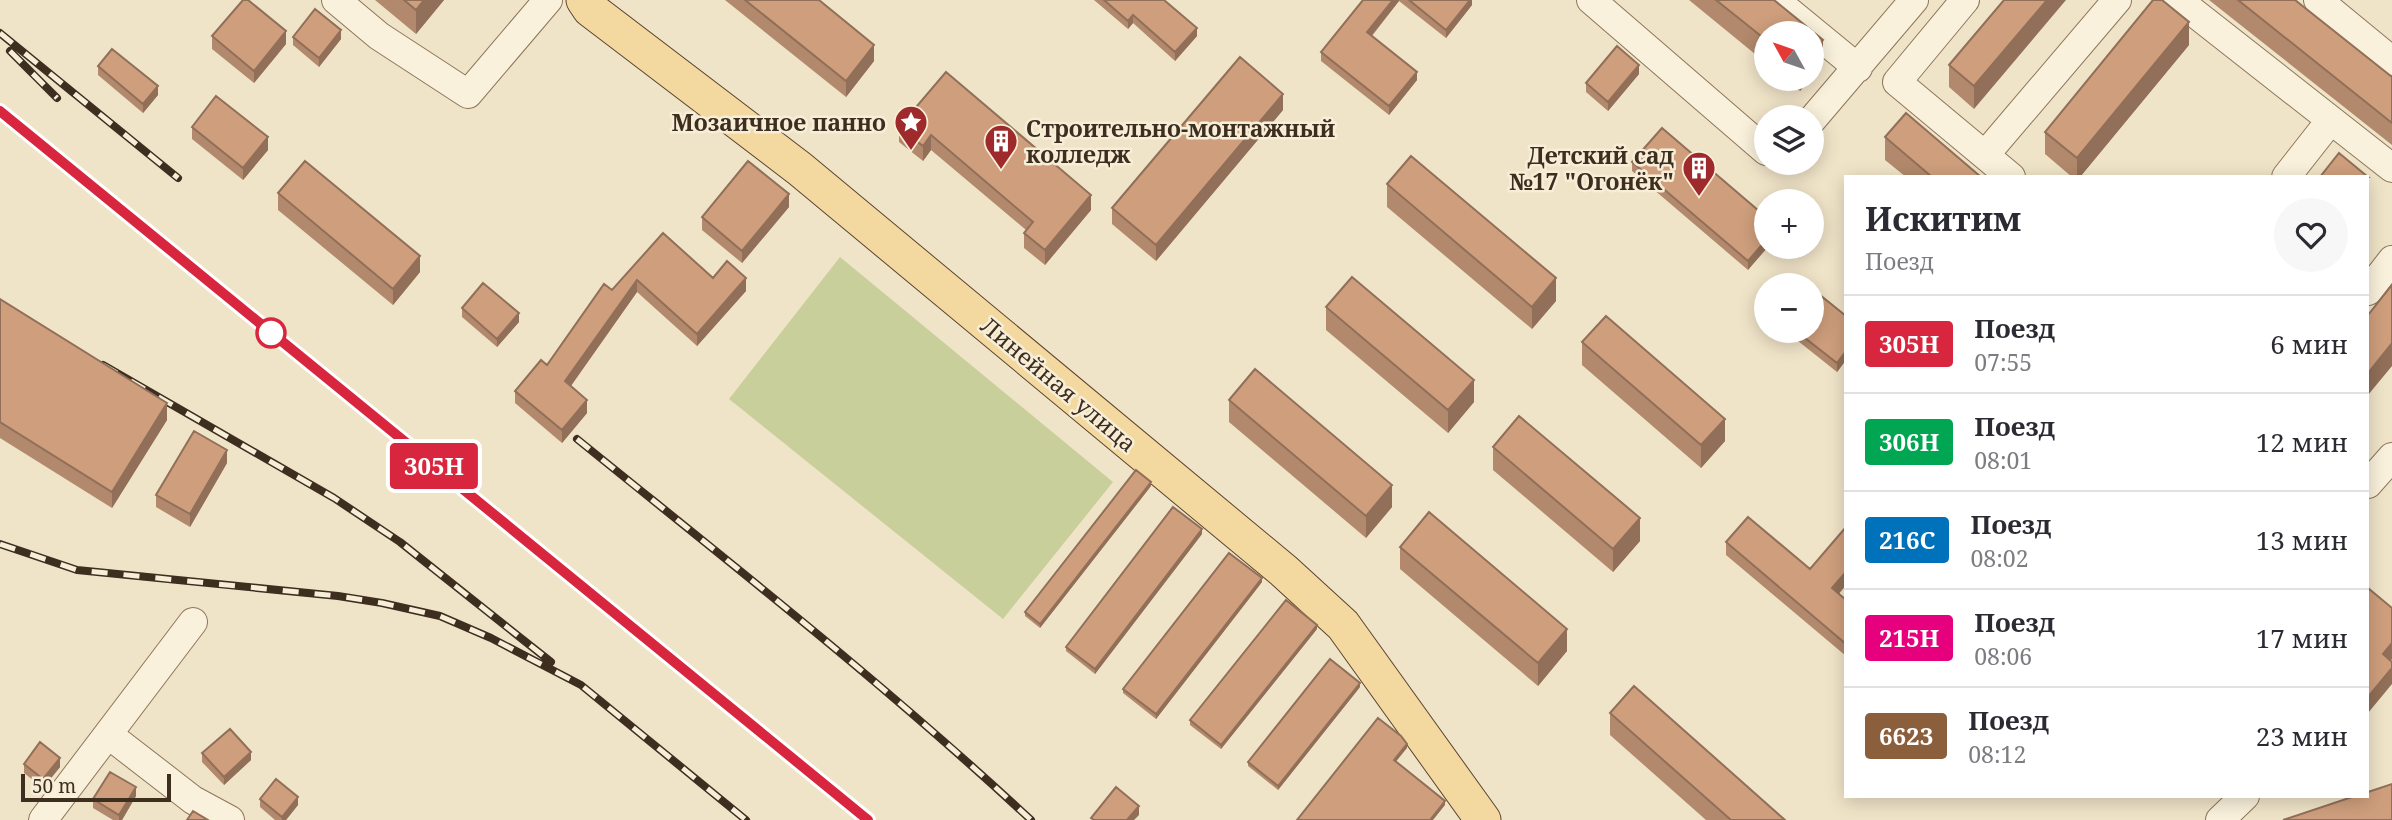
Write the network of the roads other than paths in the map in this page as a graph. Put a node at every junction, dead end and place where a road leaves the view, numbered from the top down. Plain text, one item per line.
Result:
1 (336, 0) edge
2 (548, 0) edge
3 (584, 0) edge
4 (1591, 0) edge
5 (1775, 0) edge
6 (1965, 0) edge
7 (2117, 0) edge
8 (2178, 0) edge
9 (2318, 0) edge
10 (1906, 3) edge
11 (2392, 61) edge
12 (1858, 68) junction
13 (1824, 106) edge
14 (2330, 121) junction
15 (1754, 141) edge
16 (1985, 155) junction
17 (2392, 168) edge
18 (2009, 175) edge
19 (2288, 175) edge
20 (2392, 260) edge
21 (2369, 290) edge
22 (2392, 457) edge
23 (2369, 483) edge
24 (193, 622) dead end
25 (109, 734) junction
26 (2243, 798) edge
27 (43, 820) edge
28 (230, 820) edge
29 (1483, 820) edge
30 (2220, 820) edge

1 - 2 street
3 - 29 main road, Линейная улица
4 - 15 street
5 - 12 street
6 - 16 street
7 - 16 street
8 - 14 street
9 - 11 street
10 - 12 street
12 - 13 street
14 - 17 street
14 - 19 street
16 - 18 street
20 - 21 street
22 - 23 street
24 - 25 street
25 - 27 street
25 - 28 street
26 - 30 street

